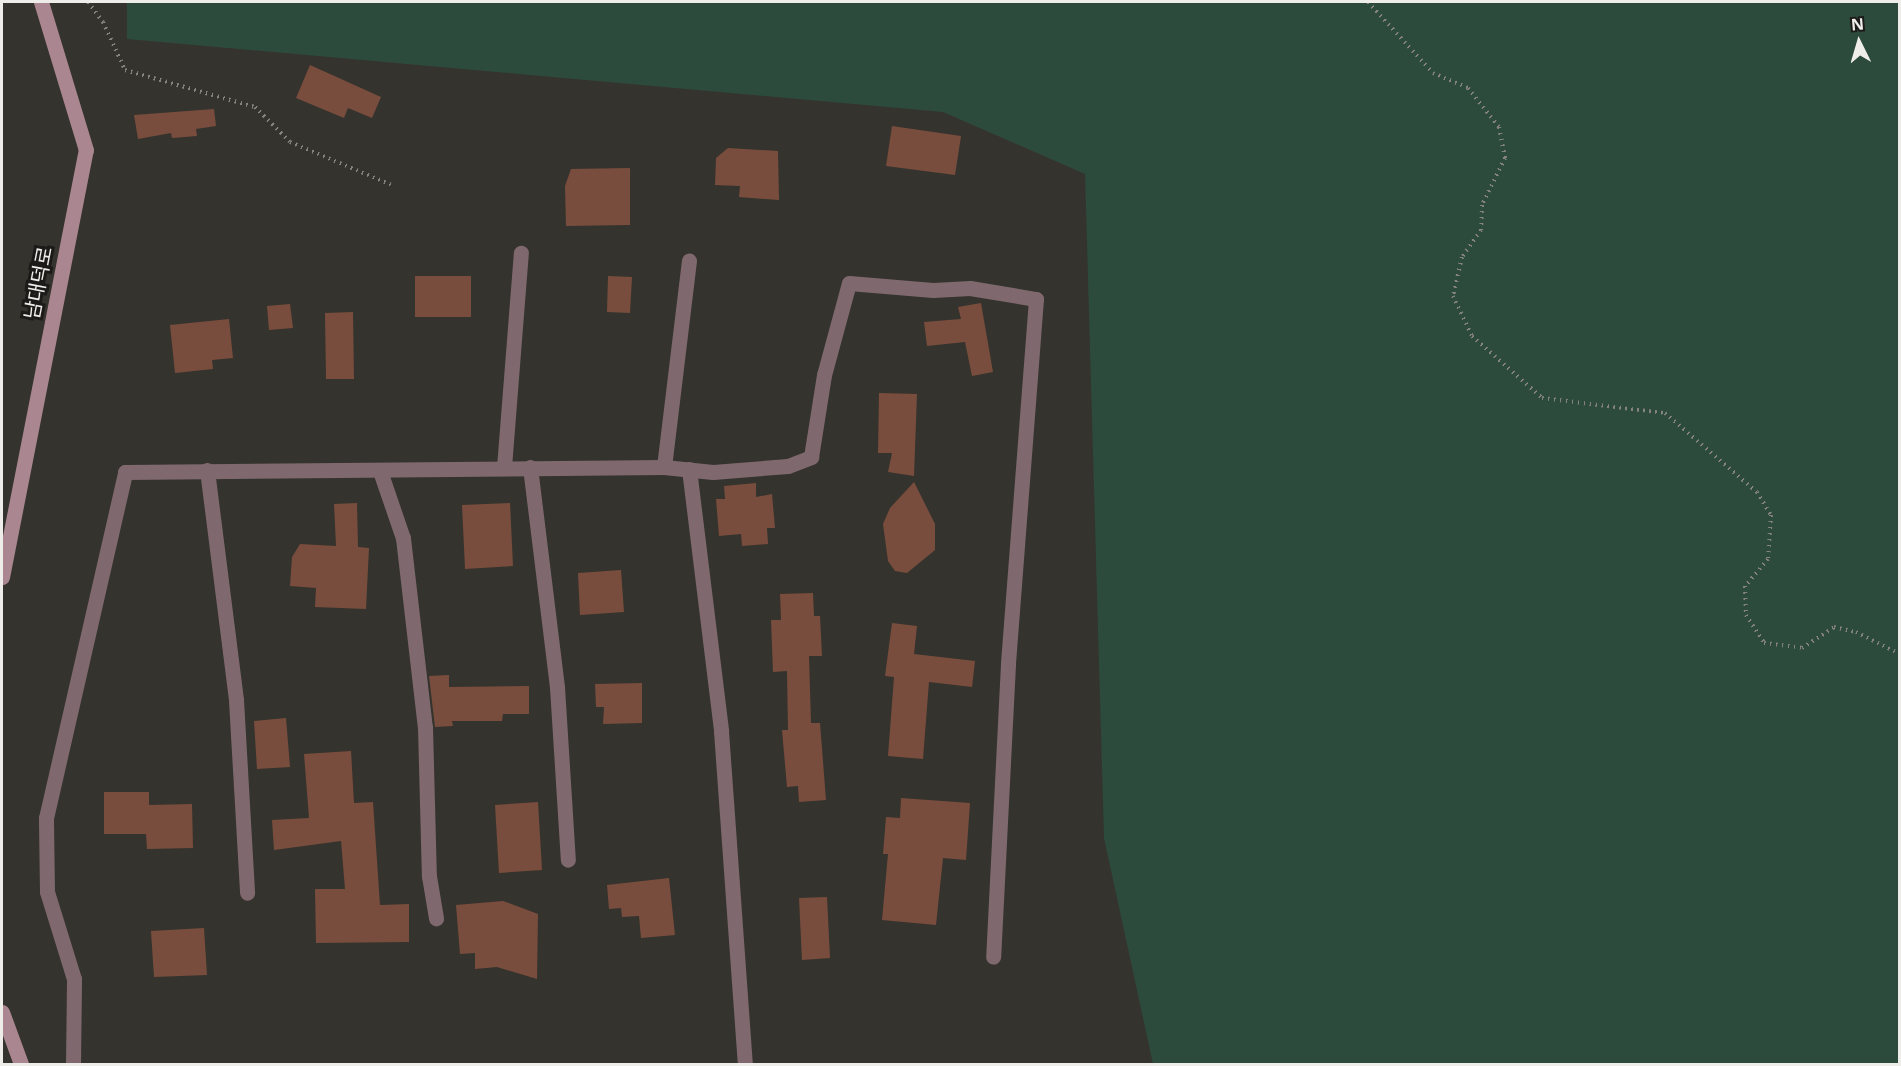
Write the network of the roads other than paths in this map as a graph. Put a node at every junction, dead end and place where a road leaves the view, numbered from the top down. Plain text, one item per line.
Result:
1 (41, 2) edge
2 (521, 253) dead end
3 (689, 261) dead end
4 (504, 467) junction
5 (530, 467) junction
6 (664, 467) junction
7 (689, 469) junction
8 (207, 470) junction
9 (380, 471) junction
10 (2, 577) edge
11 (568, 860) dead end
12 (247, 893) dead end
13 (436, 918) dead end
14 (993, 957) dead end
15 (2, 1012) edge
16 (21, 1065) edge
17 (73, 1065) edge
18 (745, 1065) edge

1 - 10 main road, 남대덕로
2 - 4 street
3 - 6 street
4 - 5 street
4 - 9 street
5 - 6 street
5 - 11 street
6 - 7 street
7 - 14 street
7 - 18 street
8 - 9 street
8 - 12 street
8 - 17 street
9 - 13 street
15 - 16 main road

